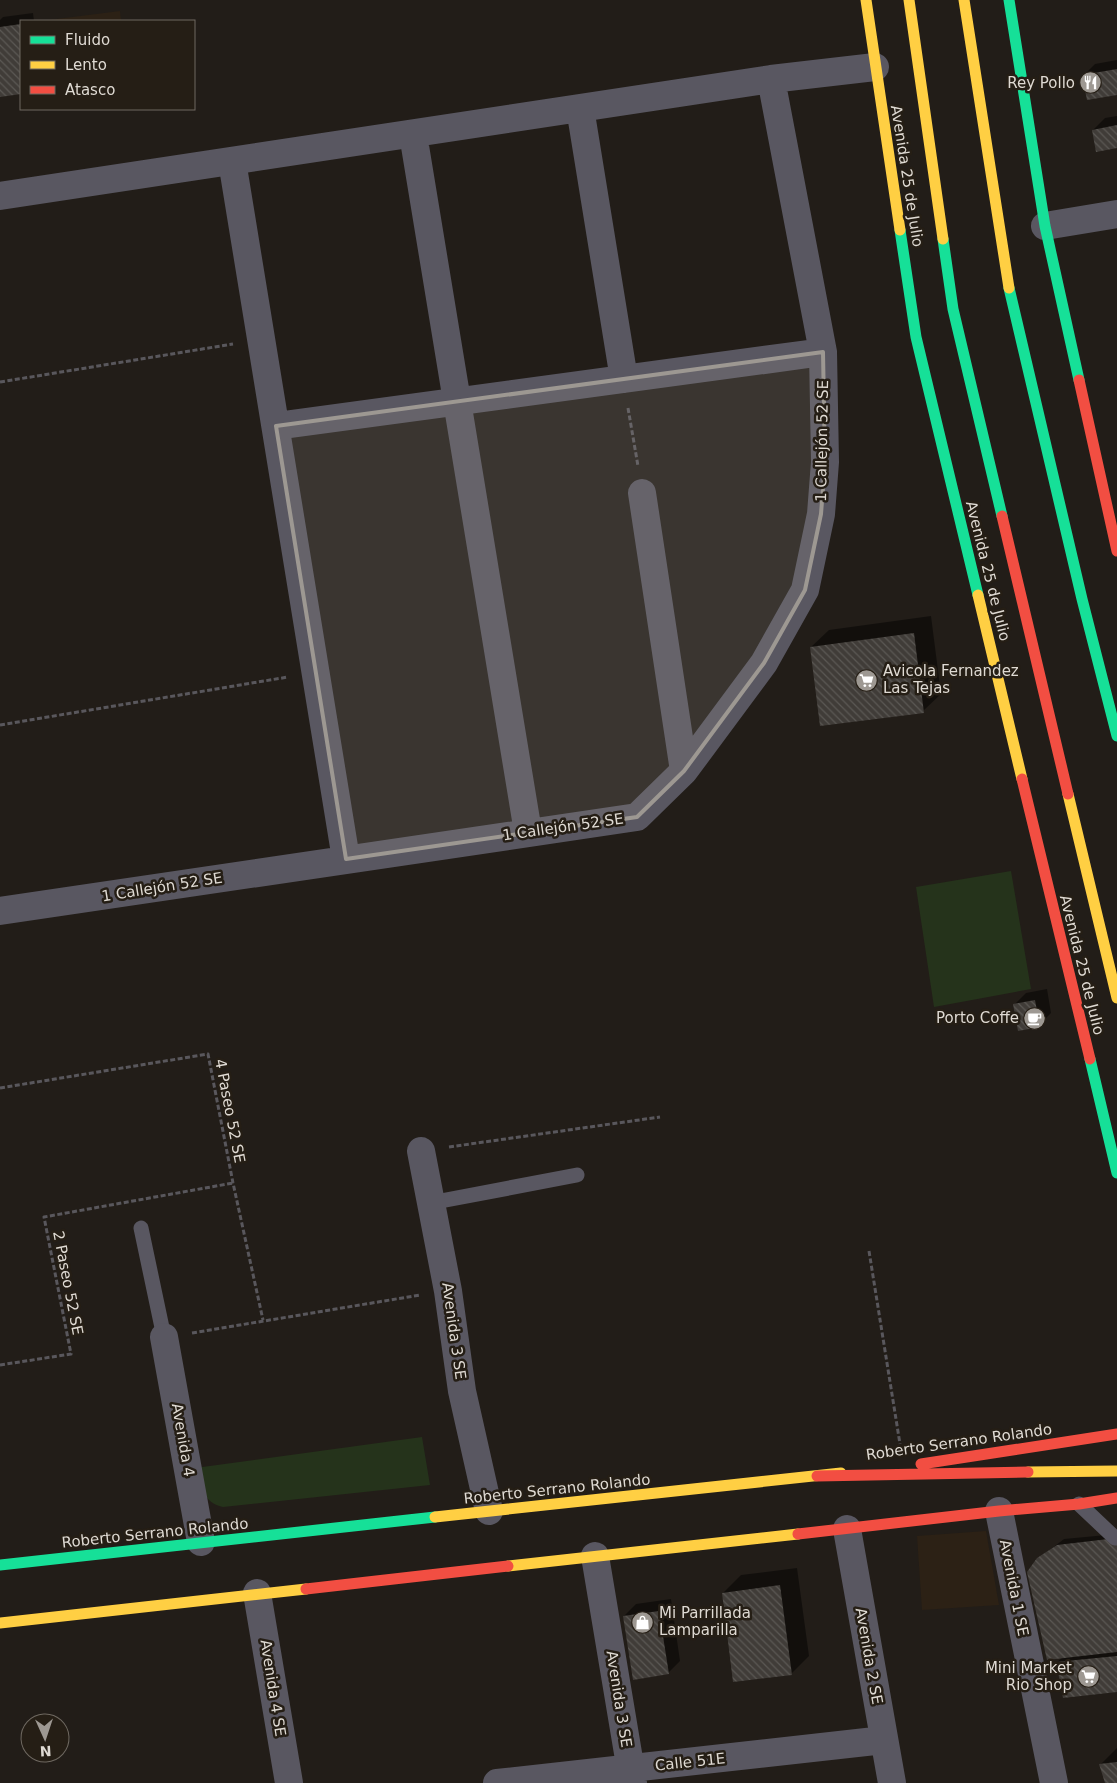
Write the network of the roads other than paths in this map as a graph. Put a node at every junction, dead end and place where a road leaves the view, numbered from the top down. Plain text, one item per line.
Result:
1 (866, 0) edge
2 (909, 0) edge
3 (964, 0) edge
4 (1009, 0) edge
5 (875, 67) junction
6 (771, 79) junction
7 (580, 108) junction
8 (413, 134) junction
9 (232, 161) junction
10 (0, 196) edge
11 (1117, 214) edge
12 (1046, 226) junction
13 (823, 352) junction
14 (624, 379) junction
15 (457, 402) junction
16 (276, 426) junction
17 (642, 493) road end
18 (1114, 524) edge
19 (1117, 551) edge
20 (1117, 736) edge
21 (684, 771) junction
22 (528, 832) junction
23 (346, 859) junction
24 (0, 911) edge
25 (1117, 998) edge
26 (421, 1151) road end
27 (1117, 1173) edge
28 (577, 1175) dead end
29 (430, 1203) junction
30 (141, 1228) dead end
31 (164, 1337) joint
32 (1117, 1434) edge
33 (1117, 1471) edge
34 (817, 1476) junction
35 (1117, 1498) edge
36 (1079, 1504) junction
37 (489, 1511) junction
38 (999, 1512) junction
39 (847, 1529) junction
40 (1115, 1538) dead end
41 (201, 1542) junction
42 (595, 1556) junction
43 (0, 1566) edge
44 (257, 1594) junction
45 (0, 1623) edge
46 (884, 1740) junction
47 (631, 1776) edge
48 (289, 1783) edge
49 (497, 1783) edge
50 (892, 1783) edge
51 (1054, 1783) edge

1 - 5 main road, Avenida 25 de Julio
2 - 25 main road, Avenida 25 de Julio
3 - 20 main road
4 - 12 main road
5 - 6 street
5 - 27 main road, Avenida 25 de Julio
6 - 7 street
6 - 13 street, 1 Callejón 52 SE
7 - 8 street
7 - 14 street
8 - 9 street
8 - 15 street
9 - 10 street
9 - 16 street
11 - 12 street
12 - 18 main road
13 - 14 street
13 - 21 street, 1 Callejón 52 SE
14 - 15 street
15 - 16 street
15 - 22 street
16 - 23 street
17 - 21 street
18 - 19 main road
21 - 22 street, 1 Callejón 52 SE
22 - 23 street, 1 Callejón 52 SE
23 - 24 street, 1 Callejón 52 SE
26 - 29 street, Avenida 3 SE
28 - 29 lane
29 - 37 street, Avenida 3 SE
30 - 31 lane
31 - 41 street, Avenida 4
32 - 34 main road, Roberto Serrano Rolando
33 - 34 main road
34 - 37 main road, Roberto Serrano Rolando
35 - 36 main road
36 - 38 main road
36 - 40 lane
37 - 41 main road, Roberto Serrano Rolando
38 - 39 main road
38 - 51 street, Avenida 1 SE
39 - 42 main road
39 - 46 street, Avenida 2 SE
41 - 43 main road, Roberto Serrano Rolando
42 - 44 main road
42 - 47 street, Avenida 3 SE
44 - 45 main road
44 - 48 street, Avenida 4 SE
46 - 47 street, Calle 51E
46 - 50 street, Avenida 2 SE
47 - 49 street, Calle 51E

